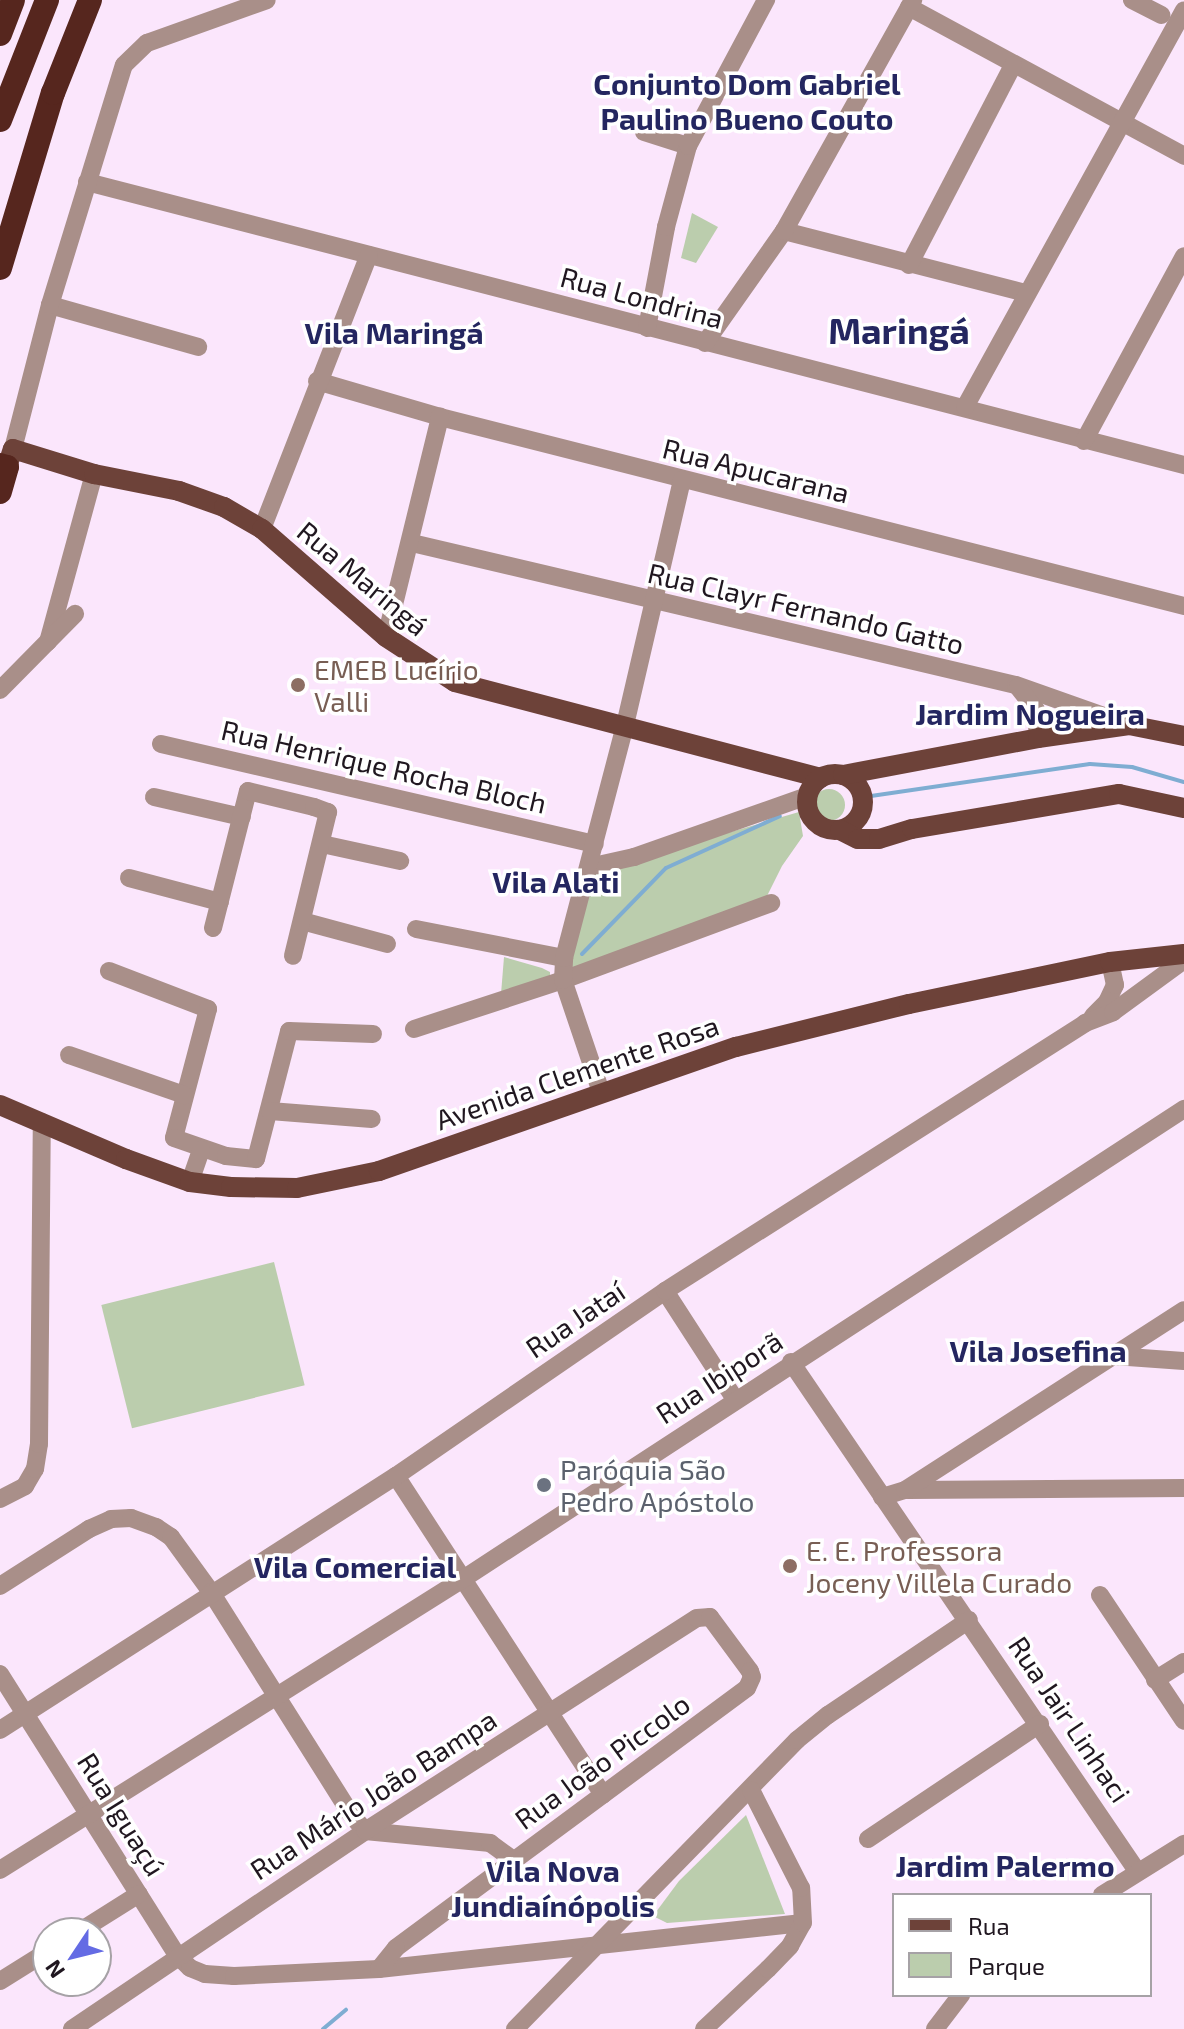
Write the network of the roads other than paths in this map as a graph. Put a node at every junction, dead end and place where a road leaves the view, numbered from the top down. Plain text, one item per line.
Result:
1 (13, 0) edge
2 (47, 0) edge
3 (90, 0) edge
4 (267, 0) edge
5 (766, 0) edge
6 (1132, 0) edge
7 (911, 4) edge
8 (1176, 20) edge
9 (0, 34) edge
10 (1013, 65) junction
11 (0, 120) edge
12 (1121, 122) junction
13 (644, 132) dead end
14 (688, 146) junction
15 (1184, 156) edge
16 (87, 182) junction
17 (784, 231) junction
18 (369, 255) junction
19 (1184, 256) edge
20 (909, 265) junction
21 (0, 268) edge
22 (1026, 293) junction
23 (50, 305) junction
24 (647, 328) junction
25 (705, 343) junction
26 (198, 347) dead end
27 (317, 381) junction
28 (965, 407) junction
29 (440, 417) junction
30 (1084, 441) junction
31 (6, 460) edge
32 (1184, 465) edge
33 (94, 474) junction
34 (682, 480) junction
35 (0, 492) edge
36 (262, 529) junction
37 (412, 543) junction
38 (653, 602) junction
39 (395, 603) junction
40 (1184, 606) edge
41 (75, 614) dead end
42 (368, 622) junction
43 (386, 637) junction
44 (48, 642) junction
45 (1016, 685) junction
46 (0, 690) edge
47 (625, 725) junction
48 (1129, 725) junction
49 (1184, 736) edge
50 (1038, 738) junction
51 (161, 744) dead end
52 (281, 771) junction
53 (843, 775) junction
54 (306, 776) junction
55 (821, 778) junction
56 (274, 796) junction
57 (807, 796) junction
58 (154, 797) dead end
59 (300, 803) junction
60 (1184, 808) edge
61 (861, 811) junction
62 (242, 817) junction
63 (912, 829) junction
64 (840, 830) junction
65 (322, 844) junction
66 (595, 844) junction
67 (400, 861) dead end
68 (589, 867) junction
69 (129, 878) dead end
70 (220, 902) junction
71 (771, 903) dead end
72 (302, 921) junction
73 (213, 928) dead end
74 (416, 929) dead end
75 (387, 944) dead end
76 (293, 956) dead end
77 (1184, 957) edge
78 (564, 958) junction
79 (1110, 962) junction
80 (109, 971) dead end
81 (563, 980) junction
82 (1085, 1023) junction
83 (414, 1029) dead end
84 (373, 1034) dead end
85 (69, 1055) dead end
86 (601, 1092) junction
87 (184, 1095) junction
88 (0, 1105) edge
89 (1184, 1109) edge
90 (270, 1111) junction
91 (372, 1119) dead end
92 (42, 1122) junction
93 (201, 1150) junction
94 (226, 1156) junction
95 (190, 1182) junction
96 (214, 1186) junction
97 (665, 1291) junction
98 (1184, 1310) edge
99 (1114, 1356) junction
100 (1184, 1361) edge
101 (791, 1362) junction
102 (735, 1399) junction
103 (396, 1476) junction
104 (1184, 1488) edge
105 (905, 1490) junction
106 (882, 1497) junction
107 (0, 1499) edge
108 (463, 1579) junction
109 (0, 1586) edge
110 (211, 1592) junction
111 (1100, 1595) dead end
112 (710, 1617) joint
113 (969, 1620) junction
114 (1184, 1662) edge
115 (0, 1674) edge
116 (1155, 1680) junction
117 (277, 1696) junction
118 (550, 1713) junction
119 (25, 1714) junction
120 (1184, 1721) edge
121 (1040, 1724) junction
122 (0, 1730) edge
123 (751, 1790) junction
124 (603, 1795) junction
125 (90, 1816) junction
126 (365, 1831) junction
127 (868, 1839) dead end
128 (1184, 1844) edge
129 (513, 1860) junction
130 (0, 1870) edge
131 (1137, 1871) junction
132 (1105, 1893) edge
133 (139, 1894) junction
134 (102, 1917) edge
135 (803, 1923) junction
136 (600, 1945) junction
137 (177, 1955) junction
138 (32, 1961) edge
139 (379, 1969) junction
140 (0, 1981) edge
141 (959, 1997) edge
142 (72, 2029) edge
143 (515, 2029) edge
144 (704, 2029) edge
145 (935, 2029) edge

1 - 9 highway
2 - 11 highway
3 - 21 highway
4 - 16 street
5 - 14 street
6 - 8 street
7 - 10 street
7 - 17 street
8 - 12 street
10 - 12 street
10 - 20 street
12 - 15 street
12 - 22 street
13 - 14 street
14 - 24 street
16 - 18 street, Rua Londrina
16 - 23 street
17 - 20 street
17 - 25 street
18 - 24 street, Rua Londrina
18 - 27 street
19 - 30 street
20 - 22 street
22 - 28 street
23 - 26 street
23 - 31 street
24 - 25 street, Rua Londrina
25 - 28 street, Rua Londrina
27 - 29 street, Rua Apucarana
27 - 36 street
28 - 30 street, Rua Londrina
29 - 34 street, Rua Apucarana
29 - 37 street
30 - 32 street, Rua Londrina
31 - 33 main road, Rua Maringá
31 - 35 highway
33 - 36 main road, Rua Maringá
33 - 44 street
34 - 38 street
34 - 40 street, Rua Apucarana
36 - 42 main road, Rua Maringá
37 - 38 street, Rua Clayr Fernando Gatto
37 - 39 street
38 - 45 street, Rua Clayr Fernando Gatto
38 - 47 street
39 - 42 street
39 - 43 street
41 - 44 street
42 - 43 main road, Rua Maringá
43 - 47 main road, Rua Maringá
44 - 46 street
45 - 48 street, Rua Clayr Fernando Gatto
45 - 50 street
47 - 55 main road, Rua Maringá
47 - 66 street
48 - 49 main road, Rua Clayr Fernando Gatto
48 - 50 main road
50 - 53 main road
51 - 52 street, Rua Henrique Rocha Bloch
52 - 54 street, Rua Henrique Rocha Bloch
52 - 56 street
53 - 55 main road
53 - 61 main road
54 - 59 street
54 - 66 street, Rua Henrique Rocha Bloch
55 - 57 main road
56 - 59 street
56 - 62 street
57 - 64 main road
57 - 68 street
58 - 62 street
59 - 65 street
60 - 63 main road
61 - 63 main road
61 - 64 main road
62 - 70 street
63 - 64 main road
65 - 67 street
65 - 72 street
66 - 68 street
68 - 78 street
69 - 70 street
70 - 73 street
71 - 81 street
72 - 75 street
72 - 76 street
74 - 78 street
77 - 79 main road, Avenida Clemente Rosa
77 - 82 street, Rua Jataí
78 - 81 street
79 - 82 street
79 - 86 main road, Avenida Clemente Rosa
80 - 87 street
81 - 83 street
81 - 86 street
82 - 97 street, Rua Jataí
84 - 90 street
85 - 87 street
86 - 96 main road, Avenida Clemente Rosa
87 - 93 street
88 - 92 main road, Avenida Clemente Rosa
89 - 101 street, Rua Ibiporã
90 - 91 street
90 - 94 street
92 - 95 main road, Avenida Clemente Rosa
92 - 107 street
93 - 94 street
93 - 95 street
94 - 96 street
95 - 96 main road, Avenida Clemente Rosa
97 - 102 street
97 - 103 street, Rua Jataí
98 - 99 street
99 - 100 street
99 - 105 street
101 - 102 street, Rua Ibiporã
101 - 106 street, Rua Jair Linhaci
102 - 108 street, Rua Ibiporã
103 - 108 street
103 - 110 street, Rua Jataí
104 - 105 street
105 - 106 street
106 - 113 street, Rua Jair Linhaci
108 - 117 street, Rua Ibiporã
108 - 118 street
109 - 110 street
110 - 117 street
110 - 119 street, Rua Jataí
111 - 116 street
112 - 118 street, Rua Mário João Bampa
112 - 124 street, Rua João Piccolo
113 - 121 street, Rua Jair Linhaci
113 - 123 street
114 - 116 street
115 - 119 street, Rua Iguaçú
116 - 120 street
117 - 125 street, Rua Ibiporã
117 - 126 street
118 - 124 street
118 - 126 street, Rua Mário João Bampa
119 - 122 street, Rua Jataí
119 - 125 street, Rua Iguaçú
121 - 127 street
121 - 131 street, Rua Jair Linhaci
123 - 135 street
123 - 136 street
124 - 129 street, Rua João Piccolo
125 - 130 street, Rua Ibiporã
125 - 133 street, Rua Iguaçú
126 - 129 street
126 - 137 street, Rua Mário João Bampa
128 - 131 street
129 - 139 street, Rua João Piccolo
131 - 132 street
133 - 134 street
133 - 137 street, Rua Iguaçú
135 - 136 street
135 - 144 street
136 - 139 street
136 - 143 street
137 - 139 street, Rua Iguaçú
137 - 142 street, Rua Mário João Bampa
138 - 140 street
141 - 145 street

